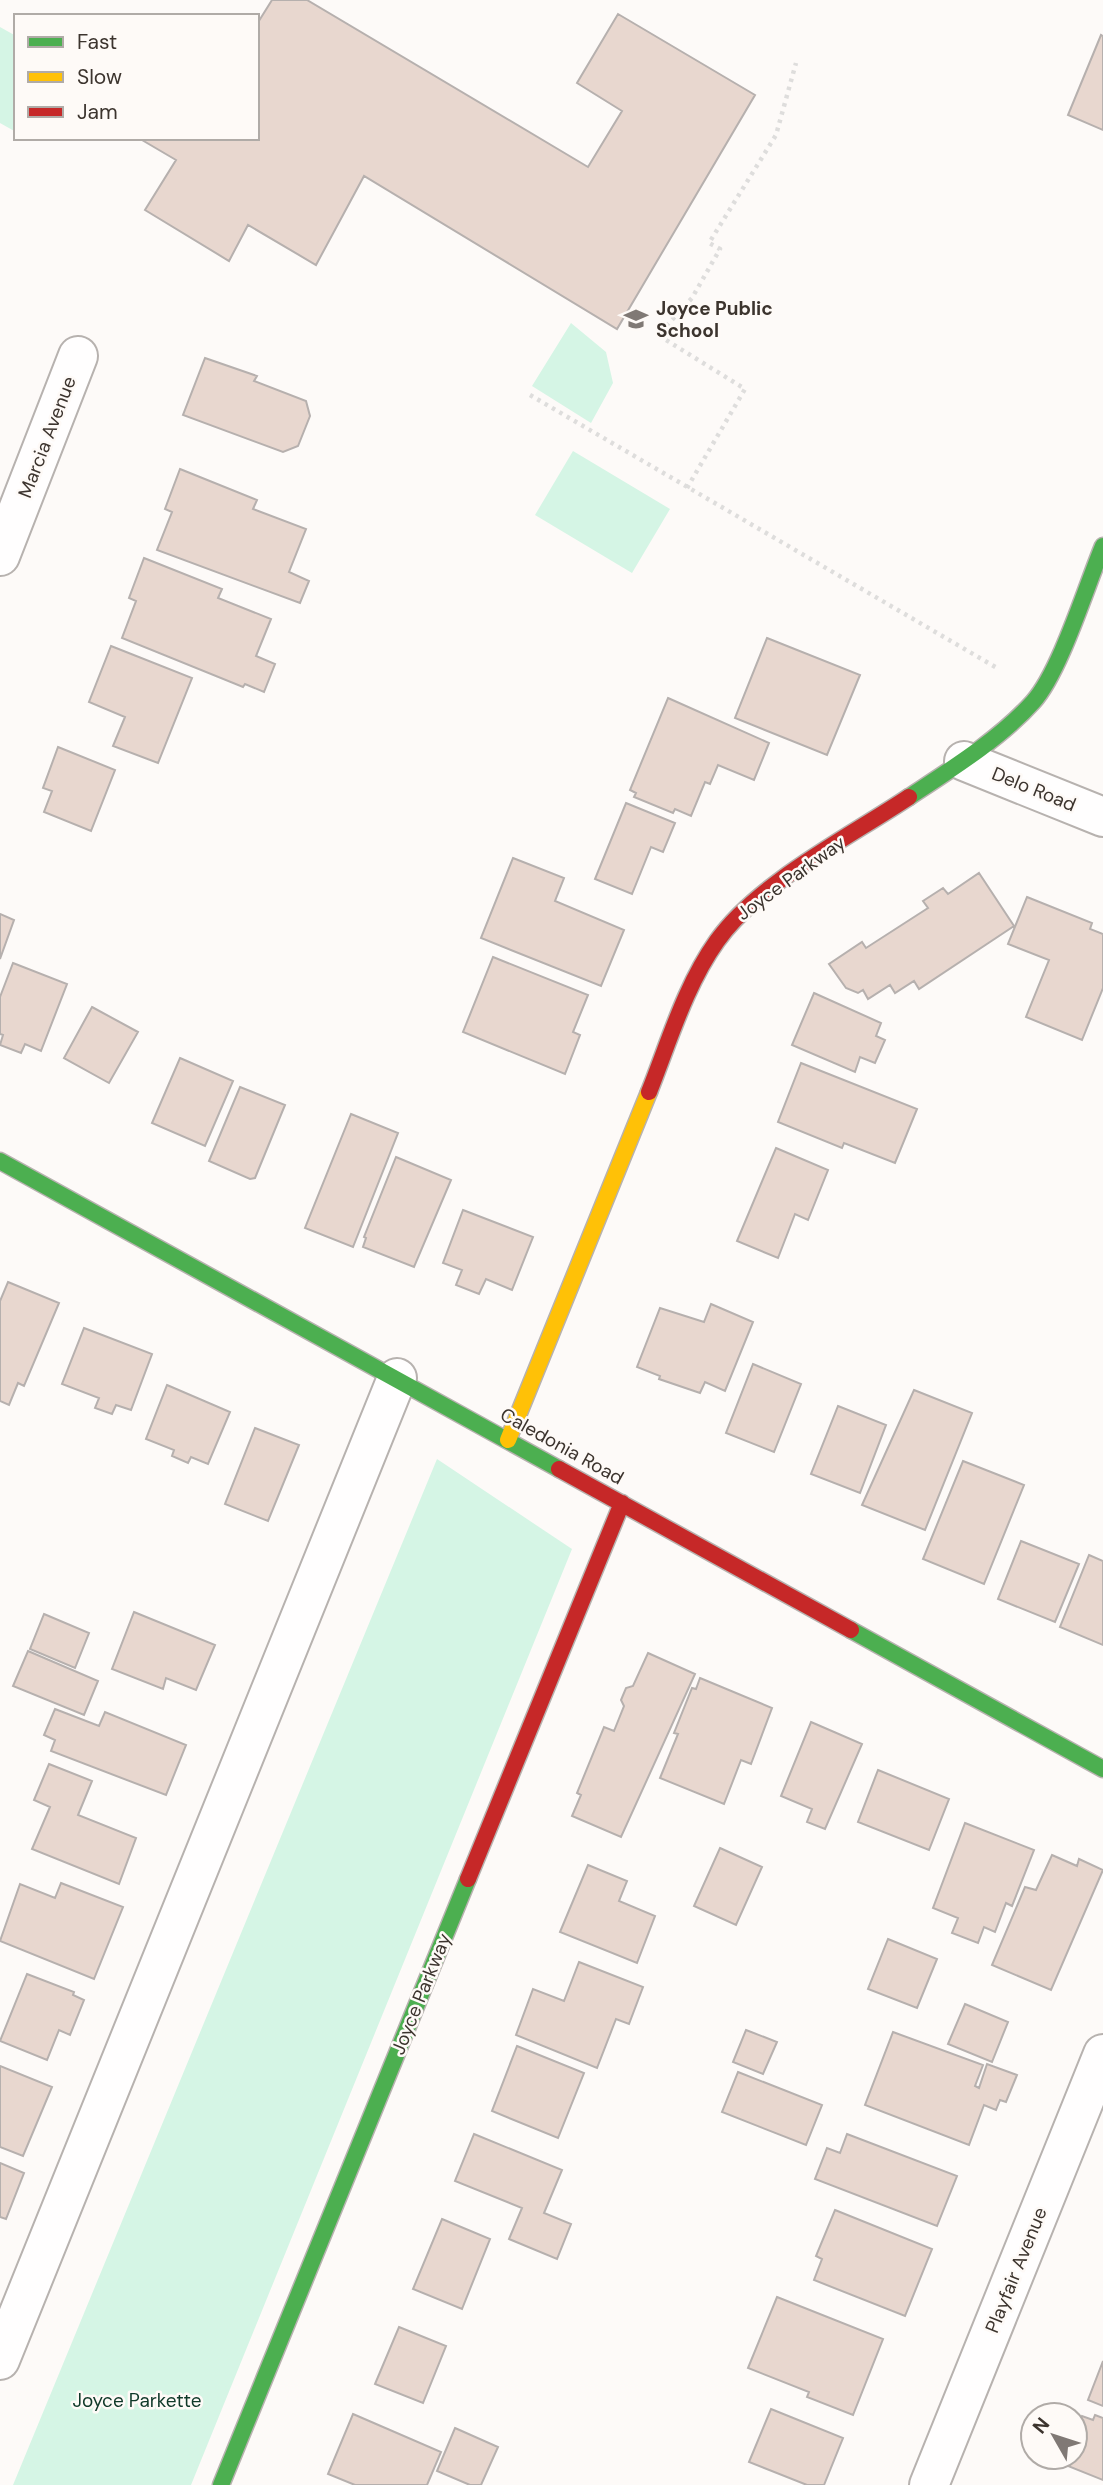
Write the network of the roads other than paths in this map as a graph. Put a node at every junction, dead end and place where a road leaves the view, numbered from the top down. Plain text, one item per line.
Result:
1 (78, 356) dead end
2 (1103, 546) edge
3 (0, 556) edge
4 (964, 761) junction
5 (1103, 817) edge
6 (0, 1161) edge
7 (397, 1378) junction
8 (508, 1440) junction
9 (622, 1503) junction
10 (1103, 1769) edge
11 (1103, 2054) edge
12 (0, 2360) edge
13 (221, 2485) edge
14 (929, 2485) edge

1 - 3 street, Marcia Avenue
2 - 4 street, Joyce Parkway
4 - 5 street, Delo Road
4 - 8 street, Joyce Parkway
6 - 7 street, Caledonia Road
7 - 8 street, Caledonia Road
7 - 12 street
8 - 9 street, Caledonia Road
9 - 10 street, Caledonia Road
9 - 13 street, Joyce Parkway
11 - 14 street, Playfair Avenue

